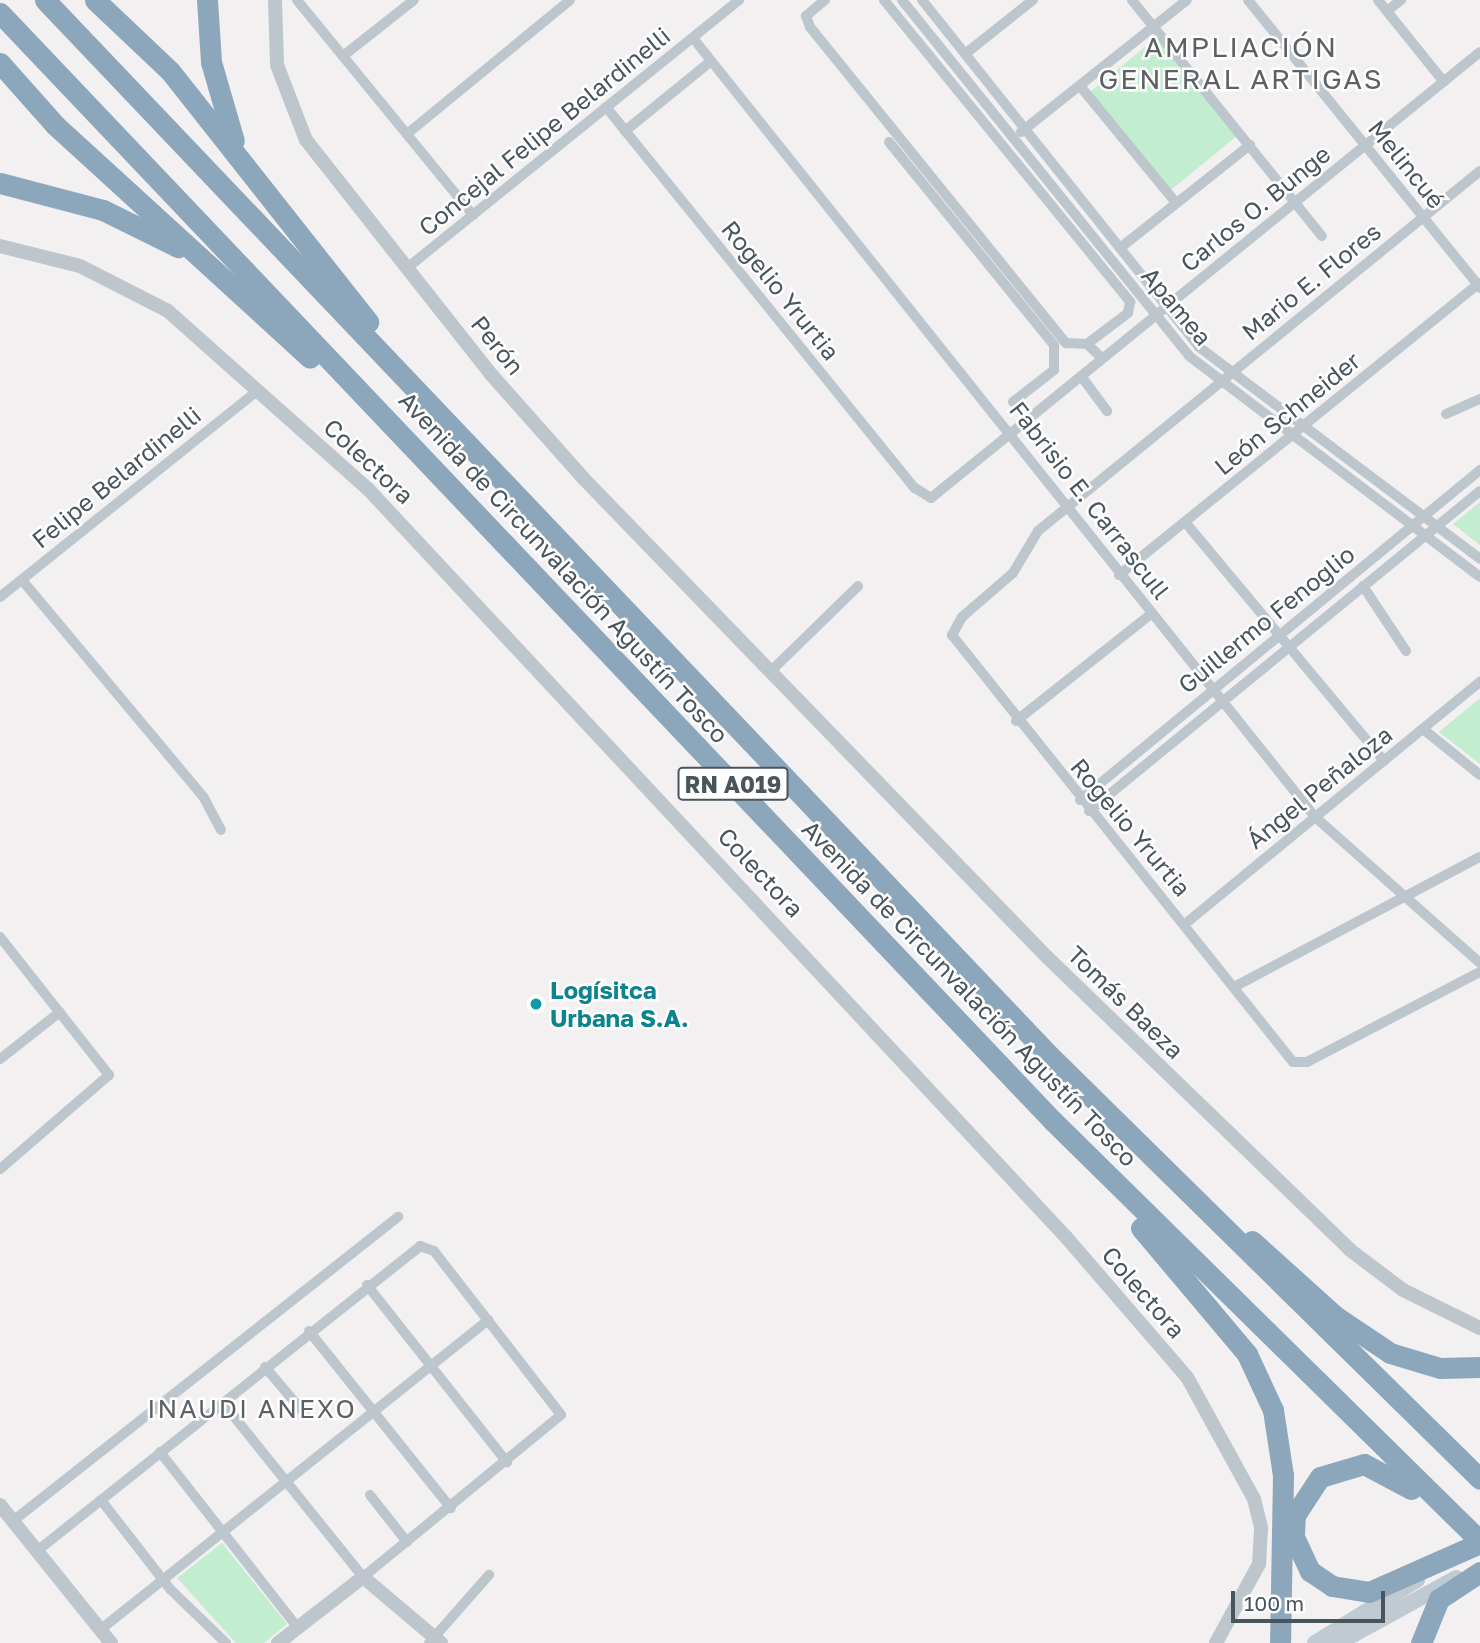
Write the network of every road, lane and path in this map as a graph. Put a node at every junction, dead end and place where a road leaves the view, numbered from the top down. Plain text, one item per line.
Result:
1 (45, 0) edge
2 (94, 0) edge
3 (207, 0) edge
4 (275, 0) edge
5 (297, 0) edge
6 (414, 0) edge
7 (570, 0) edge
8 (739, 0) edge
9 (825, 0) edge
10 (884, 0) edge
11 (902, 0) edge
12 (922, 0) edge
13 (1033, 0) edge
14 (1132, 0) edge
15 (1186, 0) edge
16 (1248, 0) edge
17 (1378, 0) edge
18 (1401, 0) edge
19 (1387, 11) junction
20 (0, 13) edge
21 (1154, 26) junction
22 (692, 38) junction
23 (1480, 52) edge
24 (965, 54) junction
25 (343, 56) junction
26 (711, 61) junction
27 (0, 63) edge
28 (1444, 82) junction
29 (1080, 86) junction
30 (606, 107) junction
31 (1025, 129) junction
32 (625, 131) junction
33 (407, 134) junction
34 (1013, 138) junction
35 (889, 142) dead end
36 (1250, 145) junction
37 (1365, 146) junction
38 (1480, 171) edge
39 (250, 174) junction
40 (0, 183) edge
41 (1295, 202) junction
42 (1176, 204) junction
43 (473, 215) junction
44 (1423, 217) junction
45 (1322, 236) dead end
46 (0, 246) edge
47 (1120, 248) junction
48 (407, 268) junction
49 (234, 284) junction
50 (1479, 285) edge
51 (1166, 307) junction
52 (1156, 316) junction
53 (1087, 344) junction
54 (1102, 358) junction
55 (1054, 370) junction
56 (1231, 373) junction
57 (1080, 376) junction
58 (1221, 381) junction
59 (1066, 387) junction
60 (258, 390) junction
61 (1480, 399) edge
62 (1013, 402) dead end
63 (1107, 411) dead end
64 (437, 413) junction
65 (1446, 414) dead end
66 (1304, 427) junction
67 (1011, 431) junction
68 (1293, 435) junction
69 (1480, 470) edge
70 (1480, 491) edge
71 (925, 498) joint
72 (1065, 508) junction
73 (1423, 516) junction
74 (1185, 522) junction
75 (1412, 525) junction
76 (1436, 526) junction
77 (1425, 535) junction
78 (520, 559) junction
79 (1480, 559) edge
80 (1119, 575) junction
81 (1480, 577) edge
82 (22, 580) junction
83 (858, 586) dead end
84 (1363, 586) junction
85 (0, 597) edge
86 (1151, 614) junction
87 (956, 624) joint
88 (1279, 635) junction
89 (1289, 647) junction
90 (1406, 651) dead end
91 (770, 672) junction
92 (1480, 682) edge
93 (1213, 690) junction
94 (1222, 702) junction
95 (1016, 721) junction
96 (1423, 729) junction
97 (1384, 761) junction
98 (1480, 775) edge
99 (1080, 800) junction
100 (1089, 811) junction
101 (1315, 817) junction
102 (221, 830) dead end
103 (1480, 857) edge
104 (1404, 901) junction
105 (1185, 924) junction
106 (0, 937) edge
107 (1480, 963) edge
108 (1480, 972) edge
109 (1234, 987) junction
110 (60, 1012) junction
111 (1050, 1056) junction
112 (0, 1059) edge
113 (1053, 1121) junction
114 (0, 1169) edge
115 (398, 1217) dead end
116 (367, 1285) junction
117 (489, 1320) junction
118 (1480, 1328) edge
119 (309, 1331) junction
120 (430, 1366) junction
121 (265, 1367) junction
122 (1480, 1367) edge
123 (223, 1403) junction
124 (372, 1412) junction
125 (305, 1414) dead end
126 (160, 1452) junction
127 (507, 1462) junction
128 (1480, 1479) edge
129 (285, 1482) junction
130 (370, 1495) dead end
131 (101, 1500) junction
132 (0, 1505) edge
133 (450, 1507) junction
134 (13, 1521) junction
135 (223, 1532) junction
136 (1479, 1541) edge
137 (407, 1542) junction
138 (37, 1550) junction
139 (1448, 1559) junction
140 (1473, 1573) edge
141 (489, 1575) dead end
142 (363, 1577) junction
143 (162, 1580) junction
144 (298, 1628) junction
145 (100, 1630) junction
146 (435, 1641) edge
147 (111, 1643) edge
148 (226, 1643) edge
149 (278, 1643) edge
150 (1216, 1643) edge
151 (1280, 1643) edge
152 (1315, 1643) edge
153 (1338, 1643) edge
154 (1421, 1643) edge

1 - 64 highway, Avenida de Circunvalación Agustín Tosco / RN A019
2 - 39 highway
3 - 39 highway
4 - 48 street, Perón
5 - 25 street
6 - 25 street
7 - 33 street
8 - 22 street, Concejal Felipe Belardinelli
9 - 53 street
10 - 53 street
11 - 34 street, Apamea
12 - 24 street, Apamea
13 - 24 street
14 - 21 street
15 - 21 street
16 - 37 street, Melincué
17 - 19 street
18 - 19 street
19 - 28 street
20 - 78 highway, Avenida de Circunvalación Agustín Tosco / RN A019
21 - 29 street
21 - 36 street
22 - 26 street, Fabrisio E. Carrascull
22 - 30 street, Concejal Felipe Belardinelli
23 - 28 street, Carlos O. Bunge
24 - 31 street, Apamea
25 - 33 street
26 - 32 street
26 - 67 street, Fabrisio E. Carrascull
27 - 49 highway
28 - 37 street, Carlos O. Bunge
29 - 31 street
29 - 42 street
30 - 32 street, Rogelio Yrurtia
30 - 43 street, Concejal Felipe Belardinelli
31 - 34 street
31 - 47 street, Apamea
32 - 71 street, Rogelio Yrurtia
33 - 43 street
34 - 52 street, Apamea
35 - 55 street
36 - 41 street
36 - 42 street
37 - 41 street, Carlos O. Bunge
37 - 44 street, Melincué
38 - 44 street, Mario E. Flores
39 - 64 highway
40 - 49 highway
41 - 45 street
41 - 51 street, Carlos O. Bunge
42 - 47 street
43 - 48 street, Concejal Felipe Belardinelli
44 - 50 street, Melincué
44 - 56 street, Mario E. Flores
46 - 60 street, Colectora
47 - 51 street, Apamea
48 - 91 street, Perón
49 - 78 highway
50 - 66 street, León Schneider
51 - 52 street, Carlos O. Bunge
51 - 56 street, Apamea
52 - 54 street, Carlos O. Bunge
52 - 58 street, Apamea
53 - 54 street
54 - 57 street, Carlos O. Bunge
55 - 59 street
55 - 62 street
56 - 58 street, Mario E. Flores
56 - 66 street, Apamea
57 - 59 street, Carlos O. Bunge
57 - 63 street
58 - 68 street, Apamea
58 - 72 street, Mario E. Flores
59 - 67 street, Carlos O. Bunge
60 - 82 street, Felipe Belardinelli
60 - 150 street, Colectora
61 - 65 street
64 - 111 highway, Avenida de Circunvalación Agustín Tosco / RN A019
66 - 68 street, León Schneider
66 - 73 street, Apamea
67 - 71 street, Carlos O. Bunge
67 - 72 street, Fabrisio E. Carrascull
68 - 74 street, León Schneider
68 - 75 street, Apamea
69 - 73 street, Guillermo Fenoglio
70 - 76 street, Guillermo Fenoglio
72 - 80 street, Fabrisio E. Carrascull
72 - 87 street, Mario E. Flores
73 - 75 street, Guillermo Fenoglio
73 - 76 street, Apamea
74 - 80 street, León Schneider
74 - 88 street
75 - 77 street, Apamea
75 - 88 street, Guillermo Fenoglio
76 - 77 street, Guillermo Fenoglio
76 - 79 street, Apamea
77 - 81 street, Apamea
77 - 84 street, Guillermo Fenoglio
78 - 113 highway, Avenida de Circunvalación Agustín Tosco / RN A019
80 - 86 street, Fabrisio E. Carrascull
82 - 85 street, Felipe Belardinelli
82 - 102 street
83 - 91 street
84 - 89 street, Guillermo Fenoglio
84 - 90 street
86 - 93 street, Fabrisio E. Carrascull
86 - 95 street
87 - 95 street, Rogelio Yrurtia
88 - 89 street
88 - 93 street, Guillermo Fenoglio
89 - 94 street, Guillermo Fenoglio
89 - 97 street
91 - 118 street, Tomás Baeza
92 - 96 street, Ángel Peñaloza
93 - 94 street, Fabrisio E. Carrascull
93 - 99 street, Guillermo Fenoglio
94 - 100 street, Guillermo Fenoglio
94 - 101 street, Fabrisio E. Carrascull
95 - 99 street, Rogelio Yrurtia
96 - 97 street, Ángel Peñaloza
96 - 98 street
97 - 101 street, Ángel Peñaloza
99 - 100 street, Rogelio Yrurtia
100 - 105 street, Rogelio Yrurtia
101 - 104 street, Fabrisio E. Carrascull
101 - 105 street, Ángel Peñaloza
103 - 104 street
104 - 107 street, Fabrisio E. Carrascull
104 - 109 street
105 - 109 street, Rogelio Yrurtia
106 - 110 street
108 - 109 street, Rogelio Yrurtia
110 - 112 street
110 - 114 street
111 - 122 highway
111 - 128 highway, Avenida de Circunvalación Agustín Tosco / RN A019
113 - 136 highway, Avenida de Circunvalación Agustín Tosco / RN A019
113 - 151 highway
115 - 134 street
116 - 117 street
116 - 119 street
116 - 120 street
117 - 120 street
117 - 127 street
119 - 121 street
119 - 124 street
120 - 124 street
120 - 127 street
121 - 123 street
121 - 125 street
123 - 126 street
123 - 129 street
124 - 129 street
124 - 133 street
126 - 131 street
126 - 135 street
127 - 133 street
129 - 135 street
129 - 142 street
130 - 137 street
131 - 138 street
131 - 143 street
132 - 134 street
133 - 137 street
134 - 138 street
135 - 143 street
135 - 144 street
136 - 139 highway
136 - 139 highway
137 - 142 street
138 - 145 street
139 - 152 main road
140 - 153 main road
140 - 154 highway
141 - 146 street
142 - 144 street
142 - 146 street
143 - 145 street
143 - 148 street
144 - 149 street
145 - 147 street

